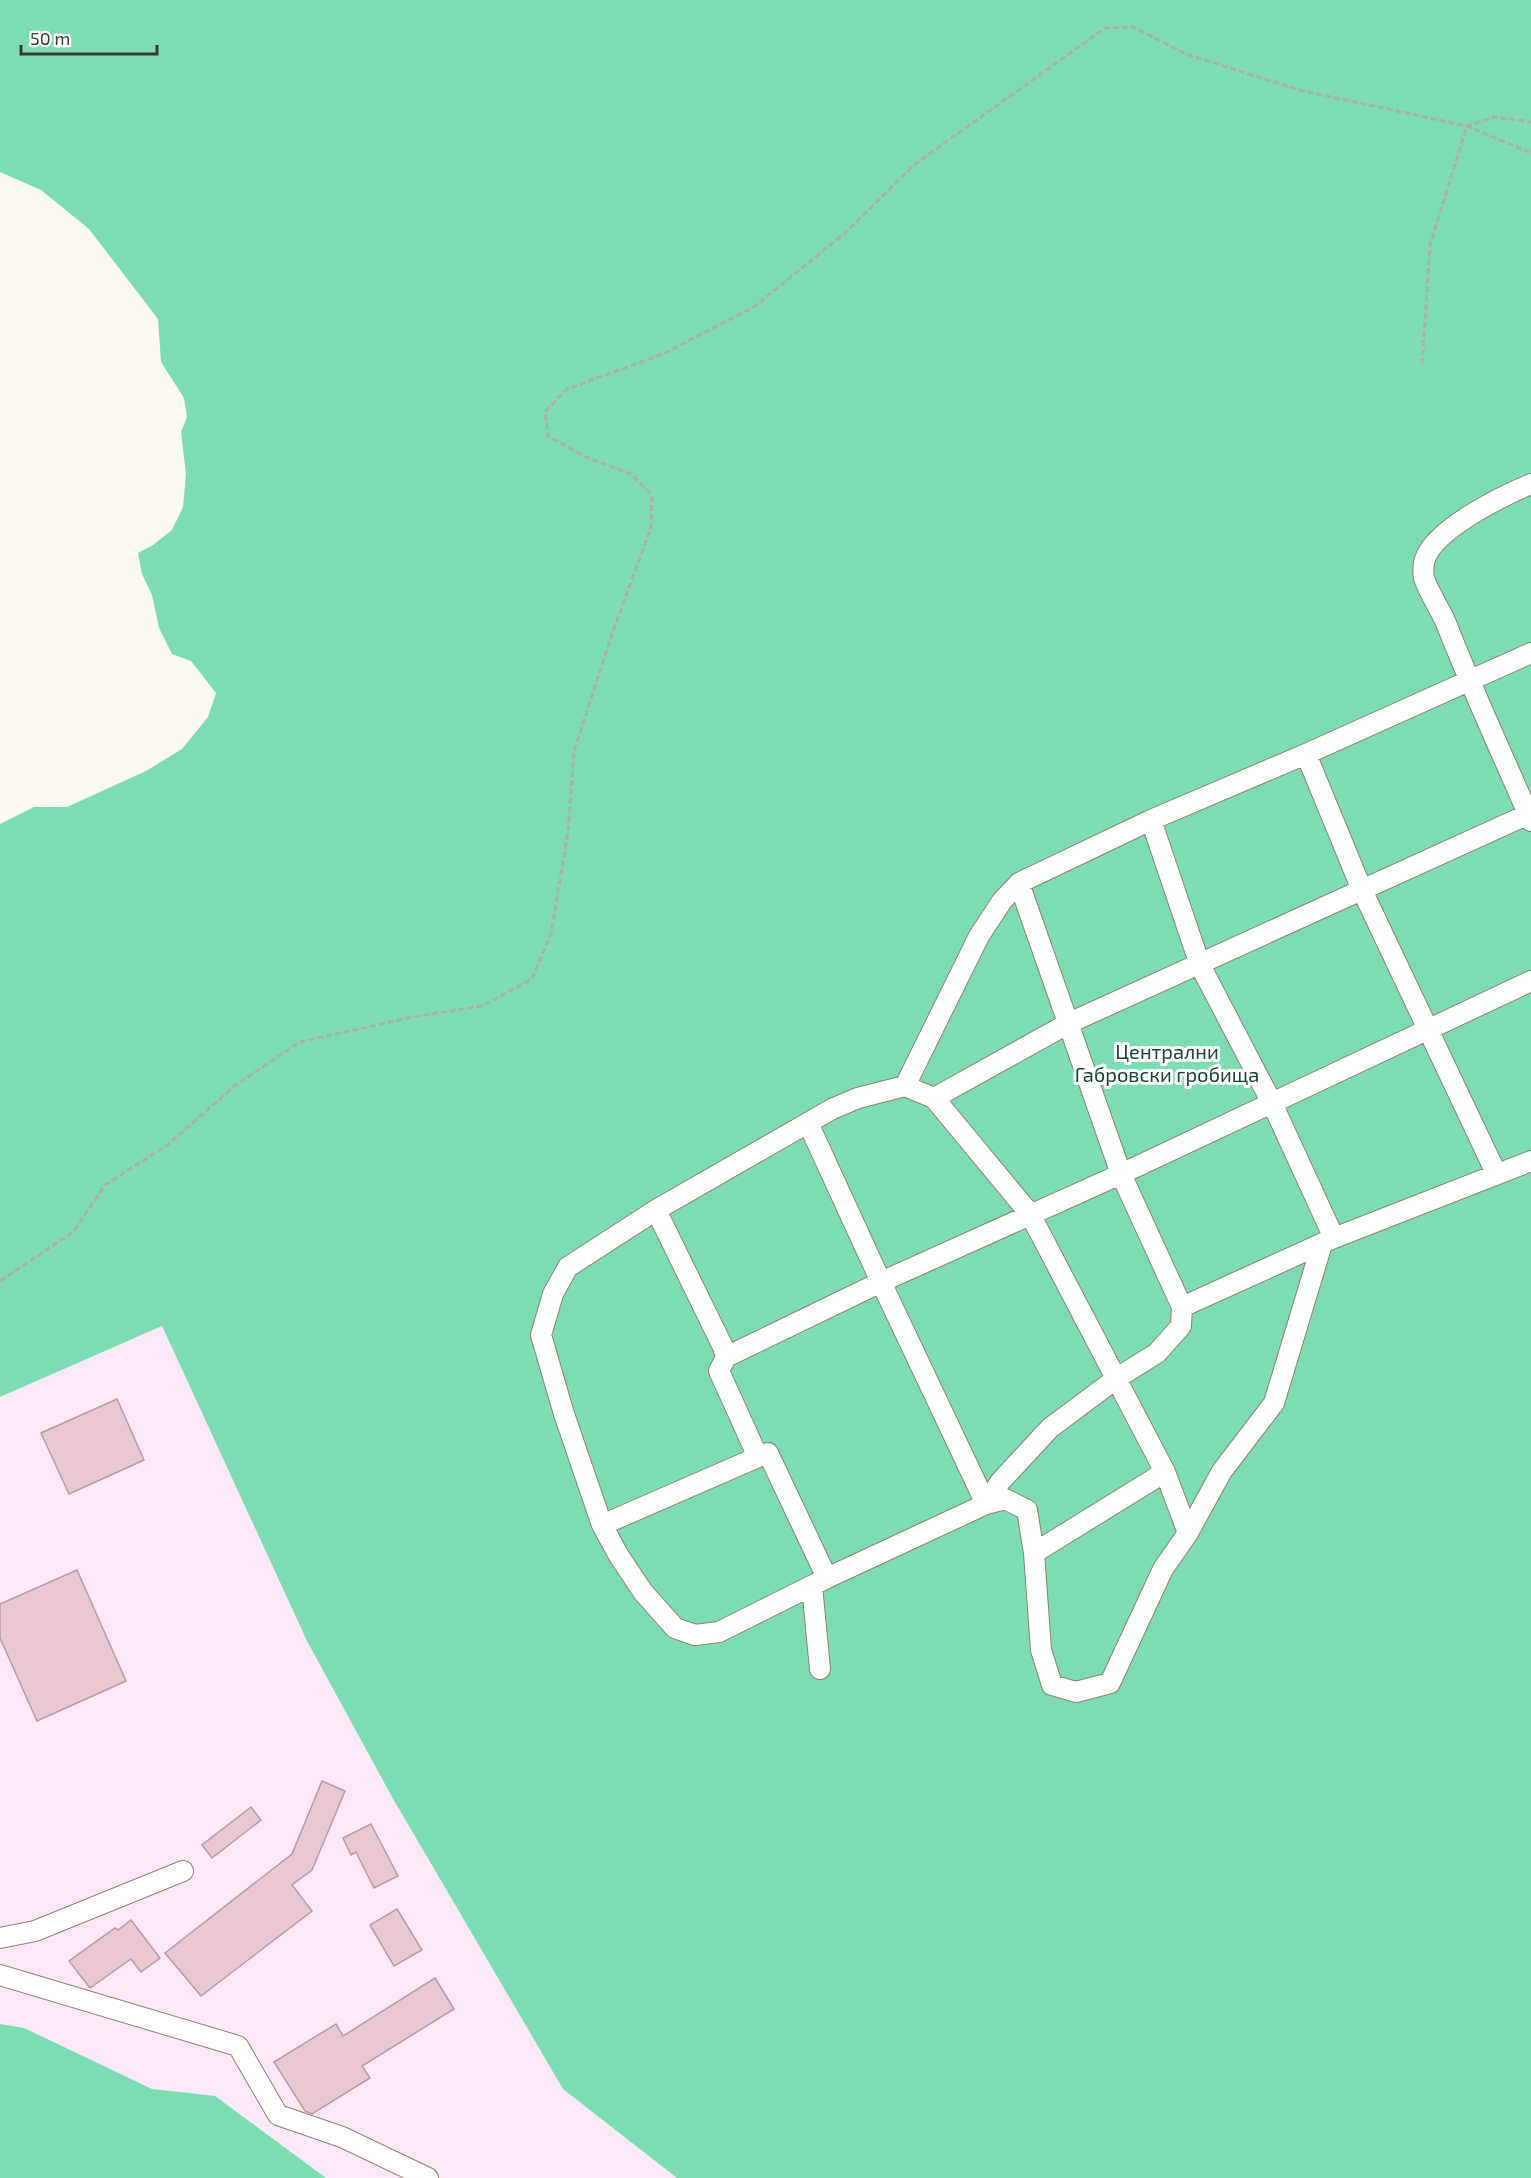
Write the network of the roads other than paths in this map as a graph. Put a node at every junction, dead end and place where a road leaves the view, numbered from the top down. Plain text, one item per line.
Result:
1 (1531, 484) edge
2 (1531, 653) edge
3 (1468, 680) junction
4 (1305, 754) junction
5 (1530, 816) edge
6 (1151, 820) junction
7 (1019, 884) junction
8 (1362, 890) junction
9 (1200, 965) junction
10 (1531, 981) edge
11 (1069, 1023) junction
12 (1429, 1029) junction
13 (905, 1086) junction
14 (934, 1098) junction
15 (1272, 1103) junction
16 (808, 1123) junction
17 (1531, 1161) edge
18 (1496, 1173) junction
19 (1121, 1174) junction
20 (656, 1210) junction
21 (1030, 1214) junction
22 (1328, 1241) junction
23 (880, 1282) junction
24 (1182, 1307) junction
25 (726, 1357) junction
26 (1117, 1378) junction
27 (758, 1457) junction
28 (1165, 1472) junction
29 (986, 1504) junction
30 (602, 1525) junction
31 (1188, 1533) junction
32 (1034, 1552) junction
33 (819, 1582) junction
34 (820, 1669) dead end
35 (183, 1871) dead end
36 (0, 1938) edge
37 (0, 1976) edge
38 (428, 2178) edge

1 - 3 lane
2 - 3 lane
3 - 4 lane
3 - 5 lane
4 - 6 lane
4 - 8 lane
5 - 8 lane
6 - 7 lane
6 - 9 lane
7 - 11 lane
7 - 13 lane
8 - 9 lane
8 - 12 lane
9 - 11 lane
9 - 15 lane
10 - 12 lane
11 - 14 lane
11 - 19 lane
12 - 15 lane
12 - 18 lane
13 - 14 lane
13 - 16 lane
14 - 21 lane
15 - 19 lane
15 - 22 lane
16 - 20 lane
16 - 23 lane
17 - 18 lane
18 - 22 lane
19 - 21 lane
19 - 24 lane
20 - 25 lane
20 - 30 lane
21 - 23 lane
21 - 26 lane
22 - 24 lane
22 - 31 lane
23 - 25 lane
23 - 29 lane
24 - 26 lane
25 - 27 lane
26 - 28 lane
26 - 29 lane
27 - 30 lane
27 - 33 lane
28 - 31 lane
28 - 32 lane
29 - 32 lane
29 - 33 lane
30 - 33 lane
31 - 32 lane
33 - 34 lane
35 - 36 lane
37 - 38 lane

